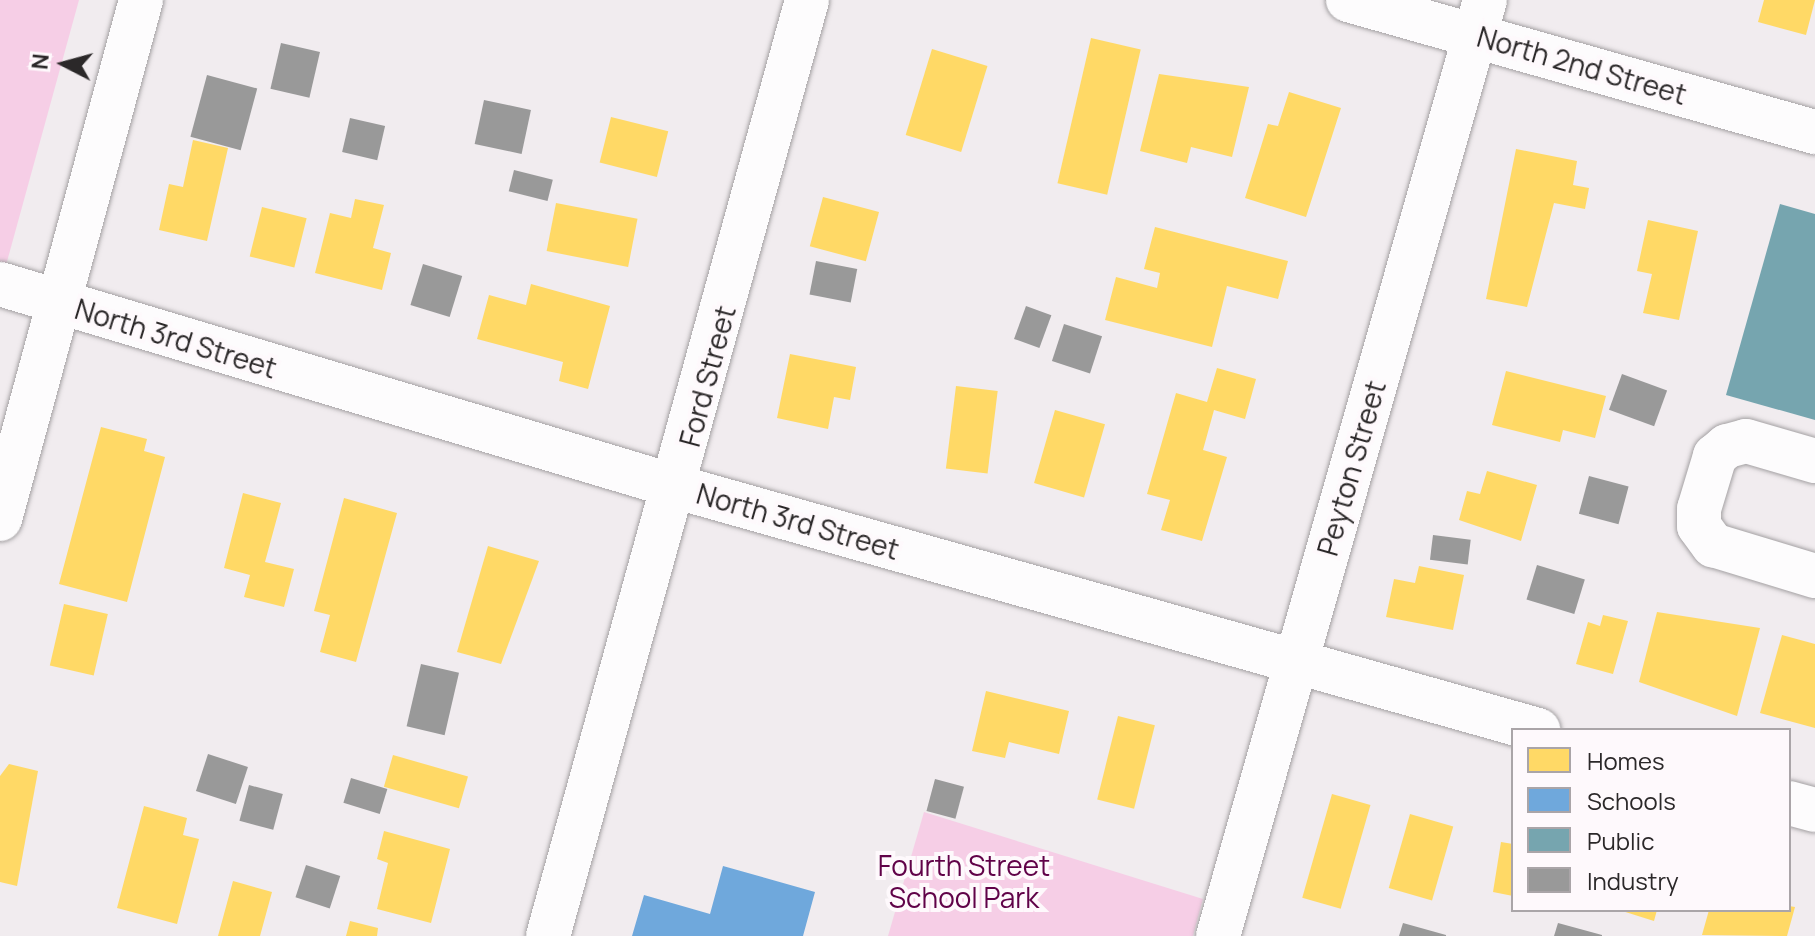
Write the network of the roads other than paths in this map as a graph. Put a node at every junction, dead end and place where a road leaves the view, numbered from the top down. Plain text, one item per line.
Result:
1 (141, 0) edge
2 (807, 0) edge
3 (1348, 0) edge
4 (1480, 17) edge
5 (1815, 132) edge
6 (0, 284) edge
7 (61, 303) junction
8 (1815, 461) edge
9 (677, 487) junction
10 (0, 519) edge
11 (1815, 576) edge
12 (1297, 660) junction
13 (1531, 728) edge
14 (1791, 804) edge
15 (1815, 810) edge
16 (548, 936) edge
17 (1218, 936) edge

1 - 7 street
2 - 9 street, Ford Street
3 - 4 street, North 2nd Street
4 - 5 street, North 2nd Street
4 - 12 street, Peyton Street
6 - 7 street, North 3rd Street
7 - 9 street, North 3rd Street
7 - 10 street
8 - 11 street
9 - 12 street, North 3rd Street
9 - 16 street, Ford Street
12 - 13 street, North 3rd Street
12 - 17 street, Peyton Street
14 - 15 street

